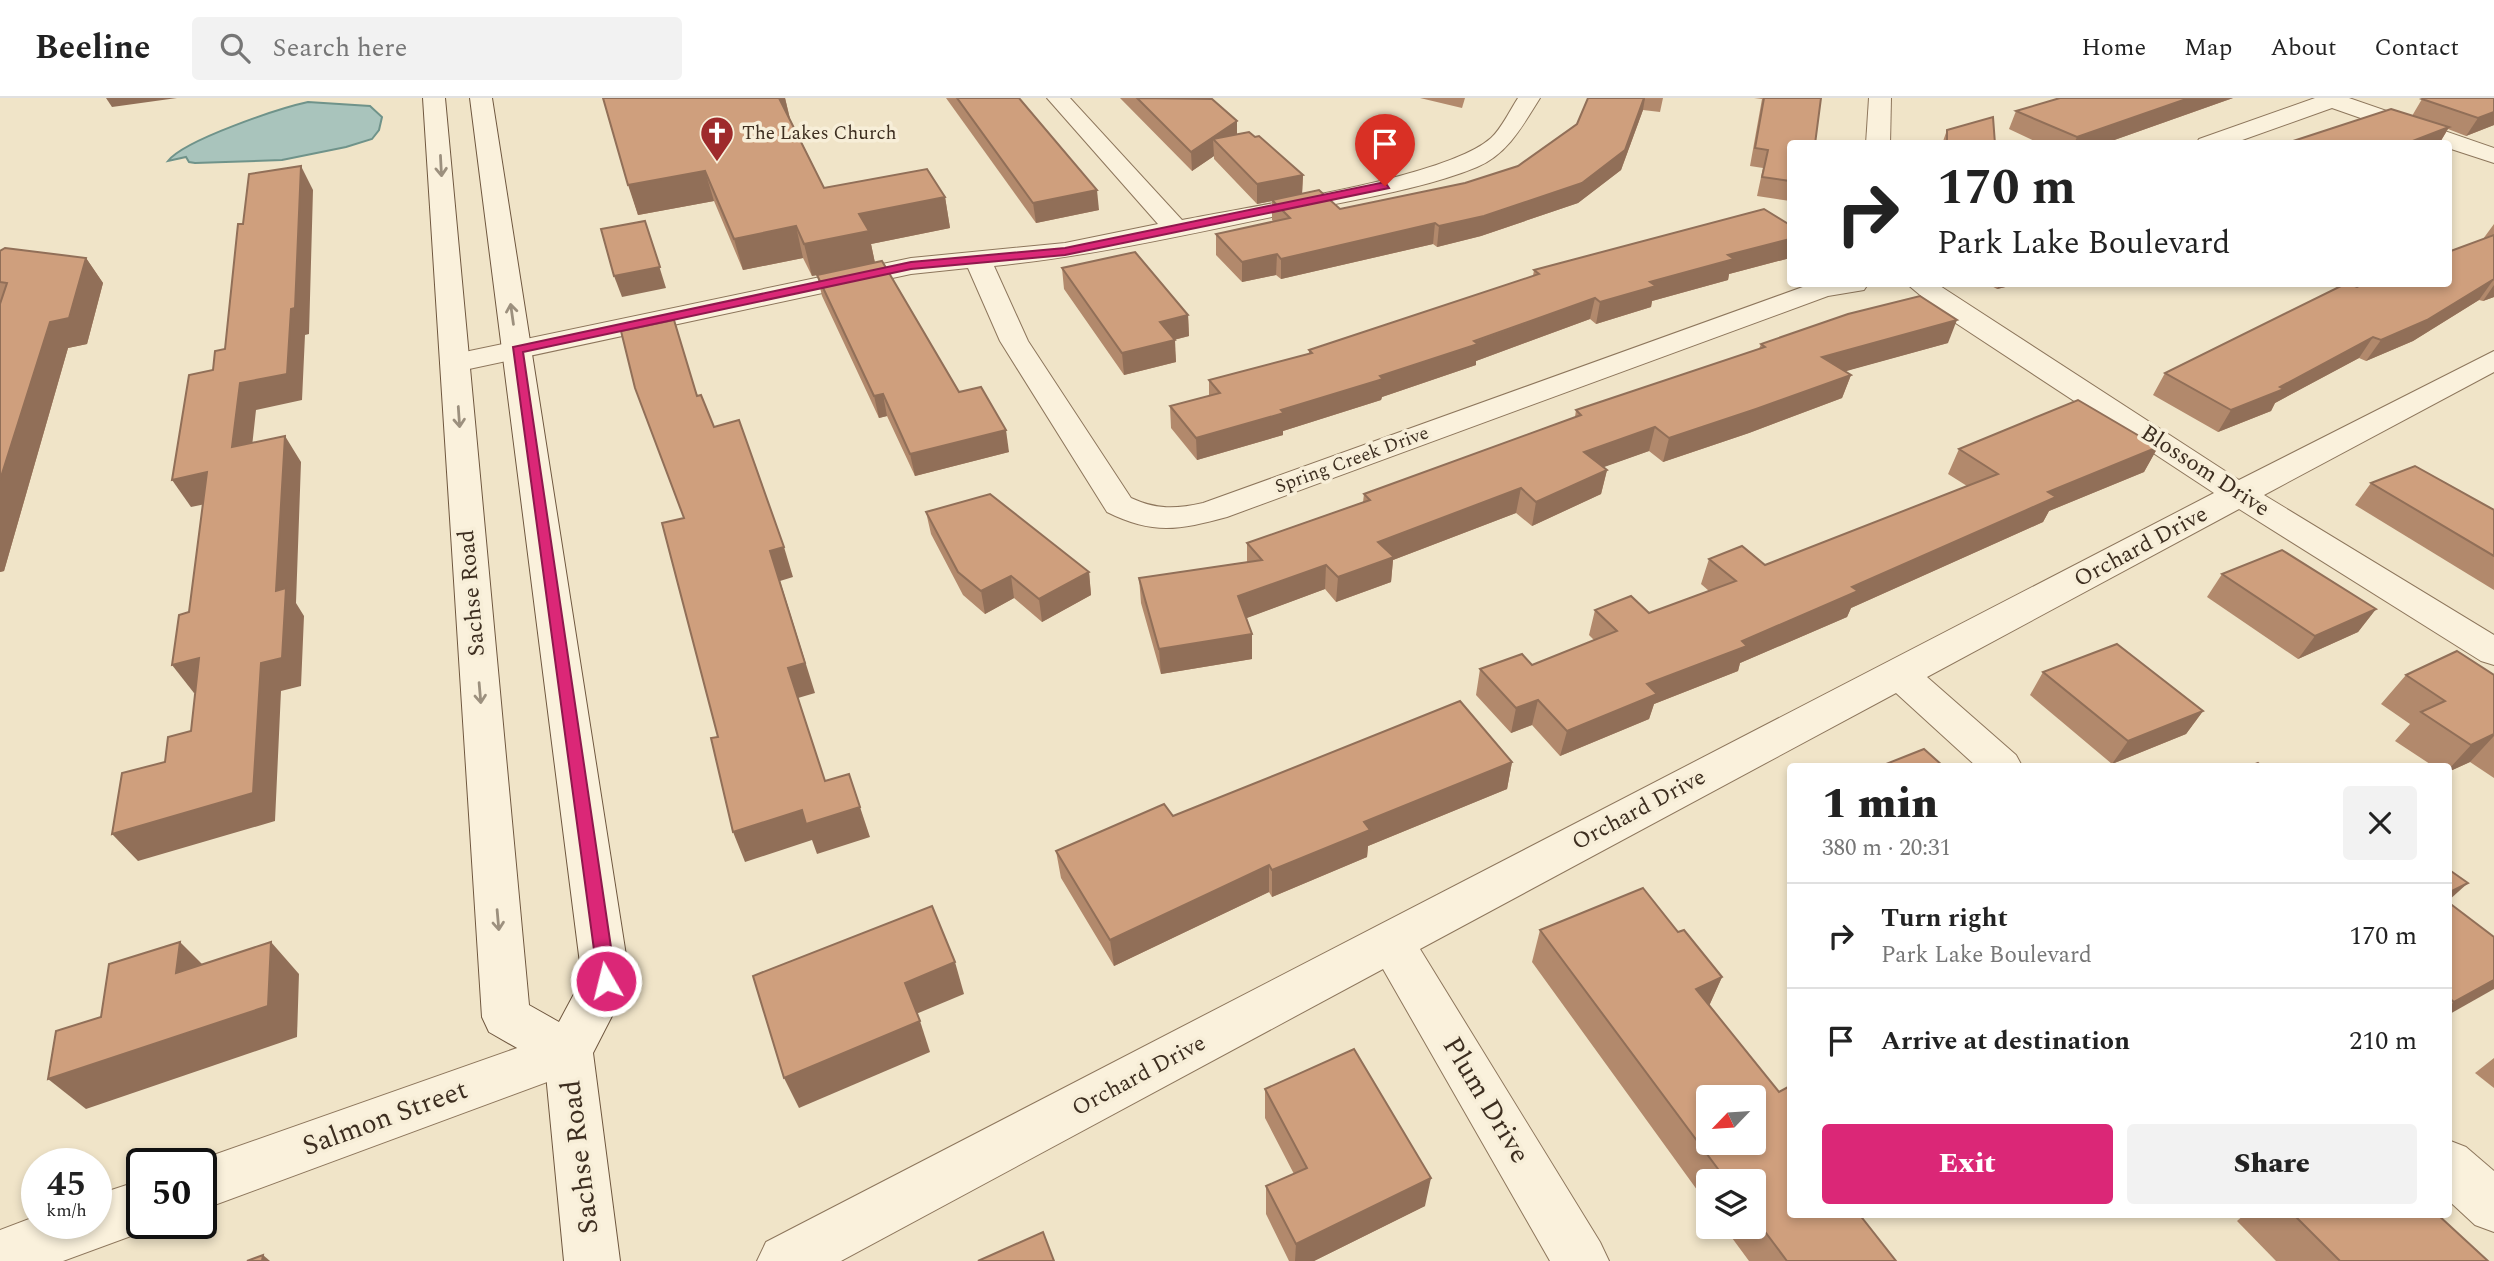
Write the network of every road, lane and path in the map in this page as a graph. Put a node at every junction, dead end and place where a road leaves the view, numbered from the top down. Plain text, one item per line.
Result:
1 (434, 98) edge
2 (481, 98) edge
3 (1058, 98) edge
4 (1529, 98) edge
5 (1880, 98) edge
6 (2332, 99) edge
7 (1878, 140) edge
8 (2218, 140) edge
9 (2449, 140) edge
10 (2452, 141) edge
11 (2494, 156) edge
12 (1176, 229) junction
13 (977, 258) junction
14 (1835, 287) edge
15 (1924, 287) edge
16 (517, 350) junction
17 (2494, 360) edge
18 (455, 363) junction
19 (2240, 495) junction
20 (2494, 652) edge
21 (1899, 674) junction
22 (1999, 763) edge
23 (1390, 940) junction
24 (568, 1052) junction
25 (2452, 1169) edge
26 (217, 1178) edge
27 (2494, 1206) edge
28 (50, 1239) edge
29 (0, 1257) edge
30 (592, 1261) edge
31 (785, 1261) edge
32 (1581, 1261) edge

1 -> 18 street, Sachse Road
16 -> 2 street, Sachse Road
3 - 12 street
4 - 12 street
5 - 7 street
6 - 8 street
6 - 9 street
10 - 11 street
12 - 13 street
13 - 14 street, Spring Creek Drive
13 - 16 street
15 - 19 street, Blossom Drive
16 - 18 street
16 - 24 street, Sachse Road
17 - 19 street, Orchard Drive
18 -> 24 street, Sachse Road
19 - 20 street, Blossom Drive
19 - 21 street, Orchard Drive
21 - 22 street
21 - 23 street, Orchard Drive
23 - 31 street, Orchard Drive
23 - 32 street, Plum Drive
24 - 26 street, Salmon Street
24 - 30 street, Sachse Road
25 - 27 street
28 - 29 street

